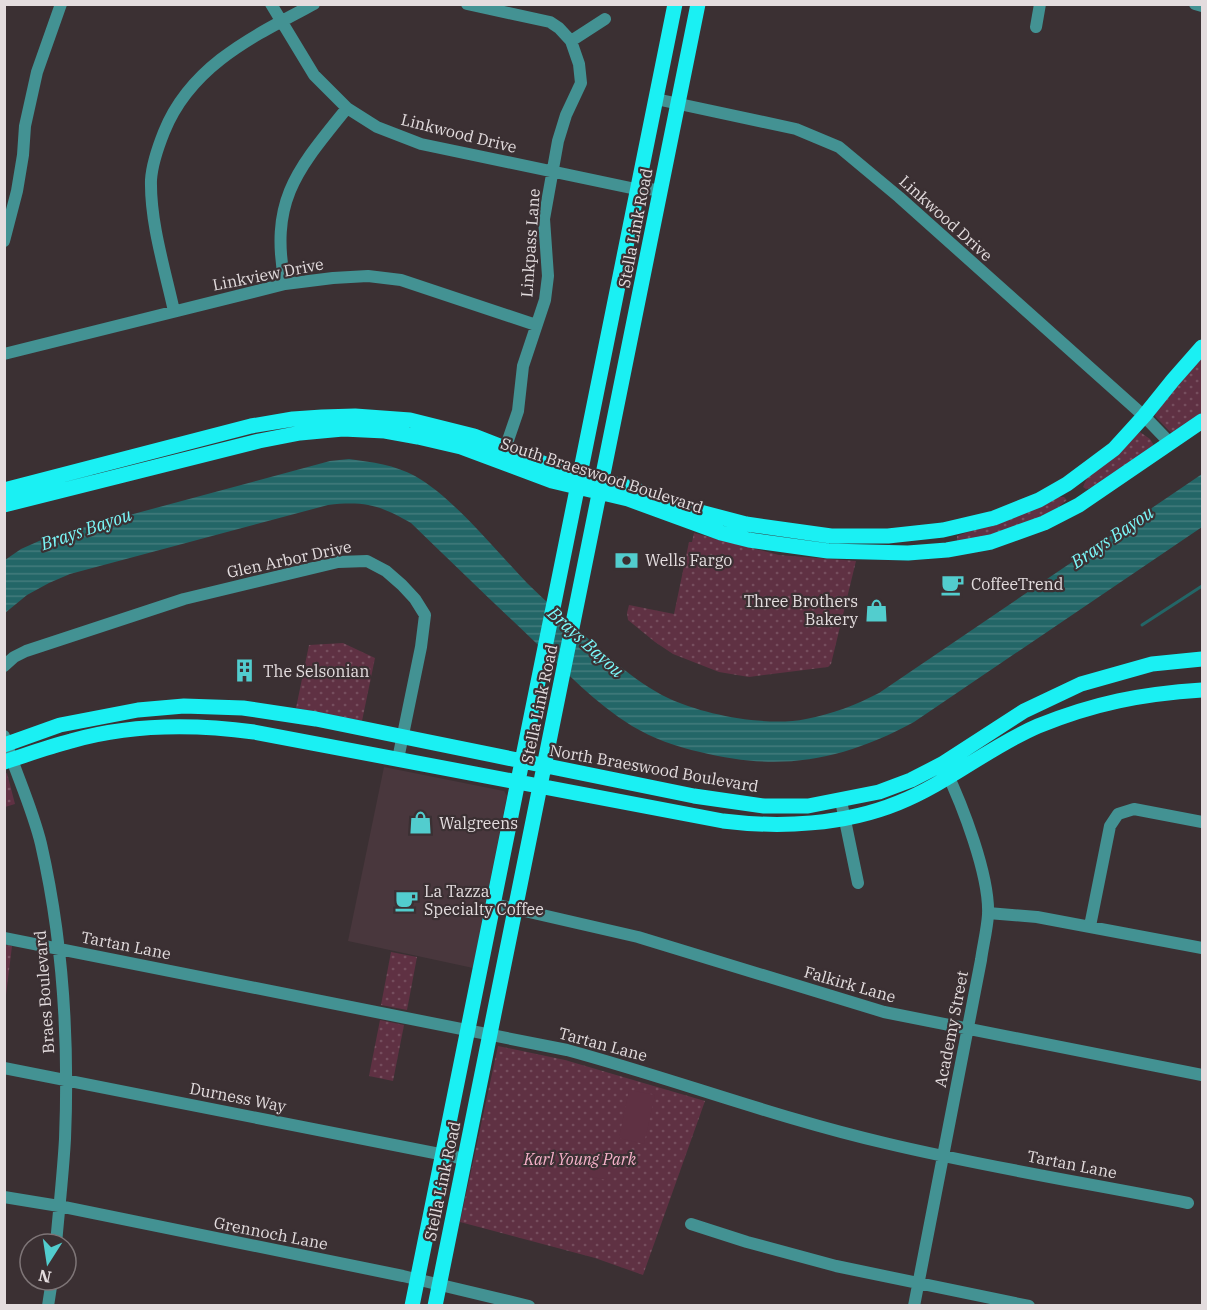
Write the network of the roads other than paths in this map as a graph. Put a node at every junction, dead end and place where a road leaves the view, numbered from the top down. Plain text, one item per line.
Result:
1 (60, 4) edge
2 (271, 4) edge
3 (314, 4) edge
4 (467, 4) edge
5 (675, 4) edge
6 (698, 4) edge
7 (1040, 4) edge
8 (1195, 4) edge
9 (1203, 6) edge
10 (605, 19) dead end
11 (281, 22) junction
12 (1036, 27) dead end
13 (571, 41) junction
14 (656, 99) junction
15 (678, 104) junction
16 (348, 108) junction
17 (552, 172) junction
18 (638, 189) junction
19 (661, 190) junction
20 (4, 241) edge
21 (620, 279) junction
22 (285, 284) junction
23 (642, 284) junction
24 (174, 311) junction
25 (536, 325) junction
26 (1203, 347) edge
27 (4, 354) edge
28 (1144, 417) junction
29 (1203, 421) edge
30 (1170, 443) junction
31 (505, 449) junction
32 (579, 482) junction
33 (1067, 484) junction
34 (601, 487) junction
35 (4, 490) edge
36 (4, 505) edge
37 (1079, 505) junction
38 (943, 530) junction
39 (803, 541) junction
40 (947, 550) junction
41 (1203, 659) edge
42 (4, 666) edge
43 (1098, 679) junction
44 (1203, 690) edge
45 (1103, 703) junction
46 (158, 708) junction
47 (169, 726) junction
48 (403, 737) junction
49 (5, 741) edge
50 (398, 759) junction
51 (9, 761) edge
52 (522, 762) junction
53 (545, 766) junction
54 (946, 770) junction
55 (518, 783) junction
56 (540, 788) junction
57 (694, 796) junction
58 (841, 801) junction
59 (690, 816) junction
60 (846, 818) junction
61 (1203, 822) edge
62 (858, 883) dead end
63 (494, 904) junction
64 (516, 909) junction
65 (988, 912) junction
66 (1090, 926) junction
67 (4, 938) edge
68 (58, 948) junction
69 (1203, 948) edge
70 (469, 1029) junction
71 (967, 1029) junction
72 (491, 1034) junction
73 (4, 1068) edge
74 (1203, 1076) edge
75 (66, 1080) junction
76 (443, 1155) junction
77 (943, 1155) junction
78 (465, 1159) junction
79 (4, 1197) edge
80 (1188, 1203) dead end
81 (59, 1206) junction
82 (691, 1224) dead end
83 (57, 1232) edge
84 (418, 1279) junction
85 (439, 1284) junction
86 (918, 1284) junction
87 (412, 1305) edge
88 (435, 1305) edge
89 (529, 1305) edge
90 (914, 1305) edge
91 (1029, 1305) edge

1 - 20 street
2 - 11 street, Linkwood Drive
3 - 11 street
4 - 13 street
5 - 14 main road, Stella Link Road
6 - 15 main road, Stella Link Road
7 - 12 street
8 - 9 street
10 - 13 street
11 - 16 street, Linkwood Drive
11 - 24 street
13 - 17 street, Linkpass Lane
14 - 15 street, Linkwood Drive
14 - 18 main road, Stella Link Road
15 - 19 main road, Stella Link Road
15 - 28 street, Linkwood Drive
16 - 17 street, Linkwood Drive
16 - 22 street
17 - 18 street, Linkwood Drive
17 - 25 street, Linkpass Lane
18 - 19 street, Linkwood Drive
18 - 21 main road, Stella Link Road
19 - 23 main road, Stella Link Road
21 - 23 main road
21 - 32 main road, Stella Link Road
22 - 24 street, Linkview Drive
22 - 25 street, Linkview Drive
23 - 34 main road, Stella Link Road
24 - 27 street, Linkview Drive
25 - 31 street, Linkpass Lane
26 - 28 main road, South Braeswood Boulevard
28 - 30 street, Linkwood Drive
28 - 33 main road, South Braeswood Boulevard
29 - 30 main road, South Braeswood Boulevard
30 - 37 main road, South Braeswood Boulevard
31 - 32 main road, South Braeswood Boulevard
31 - 35 main road, South Braeswood Boulevard
32 - 34 main road, South Braeswood Boulevard
32 - 36 main road, South Braeswood Boulevard
32 - 52 main road, Stella Link Road
33 - 37 main road
33 - 38 main road, South Braeswood Boulevard
34 - 39 main road, South Braeswood Boulevard
34 - 53 main road, Stella Link Road
37 - 40 main road, South Braeswood Boulevard
38 - 39 main road, South Braeswood Boulevard
38 - 40 main road
39 - 40 main road, South Braeswood Boulevard
41 - 43 main road, North Braeswood Boulevard
42 - 48 street, Glen Arbor Drive
43 - 45 main road
43 - 54 main road, North Braeswood Boulevard
44 - 45 main road, North Braeswood Boulevard
45 - 54 main road, North Braeswood Boulevard
46 - 47 main road
46 - 48 main road, North Braeswood Boulevard
46 - 49 main road, North Braeswood Boulevard
47 - 50 main road, North Braeswood Boulevard
47 - 51 main road, North Braeswood Boulevard
48 - 50 street, Glen Arbor Drive
48 - 52 main road, North Braeswood Boulevard
49 - 51 street, Braes Boulevard
50 - 55 main road, North Braeswood Boulevard
51 - 68 street, Braes Boulevard
52 - 53 main road, North Braeswood Boulevard
52 - 55 main road, Stella Link Road
53 - 56 main road, Stella Link Road
53 - 57 main road, North Braeswood Boulevard
54 - 58 main road, North Braeswood Boulevard
54 - 60 main road, North Braeswood Boulevard
54 - 65 street, Academy Street
55 - 56 main road, North Braeswood Boulevard
55 - 63 main road, Stella Link Road
56 - 59 main road, North Braeswood Boulevard
56 - 64 main road, Stella Link Road
57 - 58 main road, North Braeswood Boulevard
57 - 59 main road
58 - 60 street
59 - 60 main road, North Braeswood Boulevard
60 - 62 street
61 - 66 street
63 - 64 street, Falkirk Lane
63 - 70 main road, Stella Link Road
64 - 71 street, Falkirk Lane
64 - 72 main road, Stella Link Road
65 - 66 street
65 - 71 street, Academy Street
66 - 69 street
67 - 68 street, Tartan Lane
68 - 70 street, Tartan Lane
68 - 75 street, Braes Boulevard
70 - 72 street, Tartan Lane
70 - 76 main road, Stella Link Road
71 - 74 street, Falkirk Lane
71 - 77 street, Academy Street
72 - 77 street, Tartan Lane
72 - 78 main road, Stella Link Road
73 - 75 street, Durness Way
75 - 76 street, Durness Way
75 - 81 street, Braes Boulevard
76 - 78 street, Durness Way
76 - 84 main road, Stella Link Road
77 - 80 street, Tartan Lane
77 - 86 street, Academy Street
78 - 85 main road, Stella Link Road
79 - 81 street, Grennoch Lane
81 - 83 street, Braes Boulevard
81 - 84 street, Grennoch Lane
82 - 86 street
84 - 85 street, Grennoch Lane
84 - 87 main road, Stella Link Road
85 - 88 main road, Stella Link Road
85 - 89 street, Grennoch Lane
86 - 90 street, Academy Street
86 - 91 street

